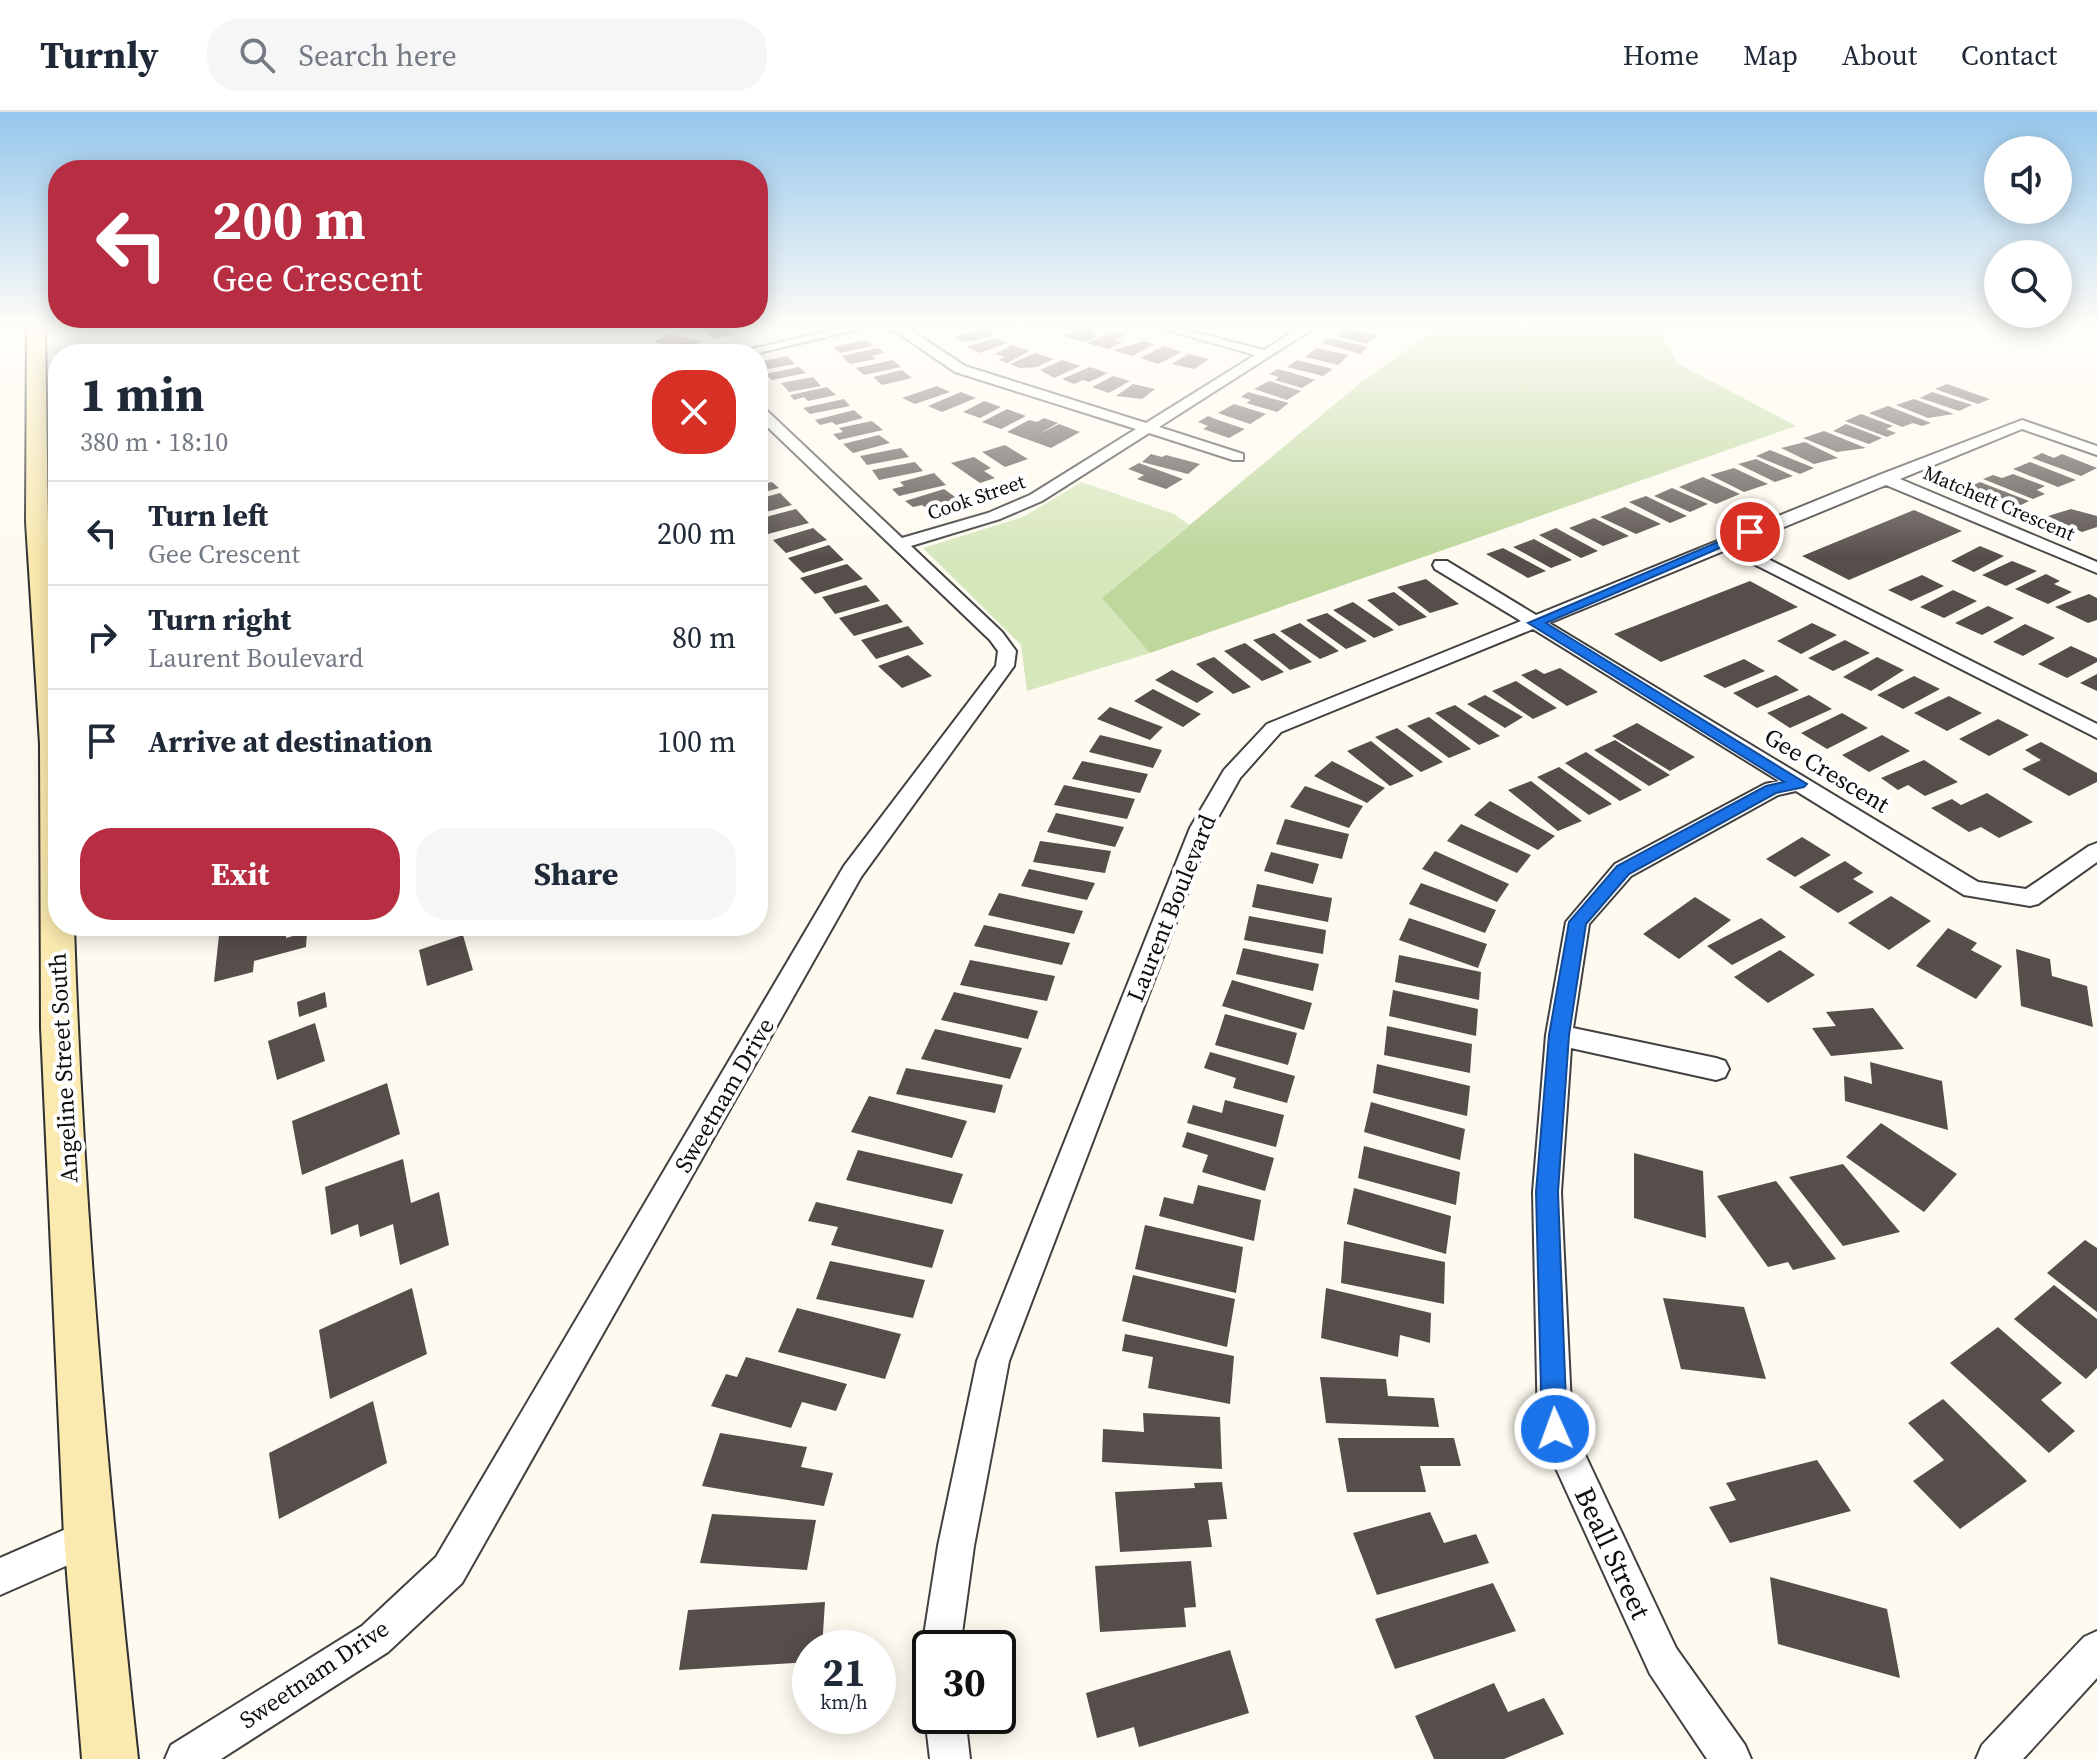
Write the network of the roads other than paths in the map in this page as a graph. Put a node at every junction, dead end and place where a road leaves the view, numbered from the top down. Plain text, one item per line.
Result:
1 (36, 405) edge
2 (1074, 405) edge
3 (1184, 405) edge
4 (768, 420) edge
5 (1147, 428) junction
6 (2097, 451) edge
7 (1238, 457) dead end
8 (1884, 478) junction
9 (1724, 543) junction
10 (899, 544) junction
11 (1441, 565) dead end
12 (2097, 568) edge
13 (1535, 623) junction
14 (48, 666) edge
15 (2097, 732) edge
16 (1799, 784) junction
17 (2097, 851) edge
18 (57, 936) edge
19 (1559, 1035) junction
20 (1716, 1069) dead end
21 (89, 1537) junction
22 (0, 1577) edge
23 (944, 1630) edge
24 (2097, 1650) edge
25 (947, 1734) edge
26 (110, 1759) edge
27 (185, 1759) edge
28 (950, 1759) edge
29 (1731, 1759) edge
30 (1996, 1759) edge

1 - 14 main road, Angeline Street South
2 - 5 street
3 - 5 street, Cook Street
4 - 10 street, Sweetnam Drive
5 - 7 street
5 - 10 street, Cook Street
6 - 8 street, Laurent Boulevard
8 - 9 street, Laurent Boulevard
8 - 12 street, Matchett Crescent
9 - 13 street, Laurent Boulevard
9 - 15 street
10 - 27 street, Sweetnam Drive
11 - 13 street, Gee Crescent
13 - 16 street, Gee Crescent
13 - 23 street, Laurent Boulevard
16 - 17 street, Gee Crescent
16 - 19 street, Beall Street
18 - 21 main road, Angeline Street South
19 - 20 street
19 - 29 street, Beall Street
21 - 22 street
21 - 26 main road, Angeline Street South
24 - 30 street
25 - 28 street

